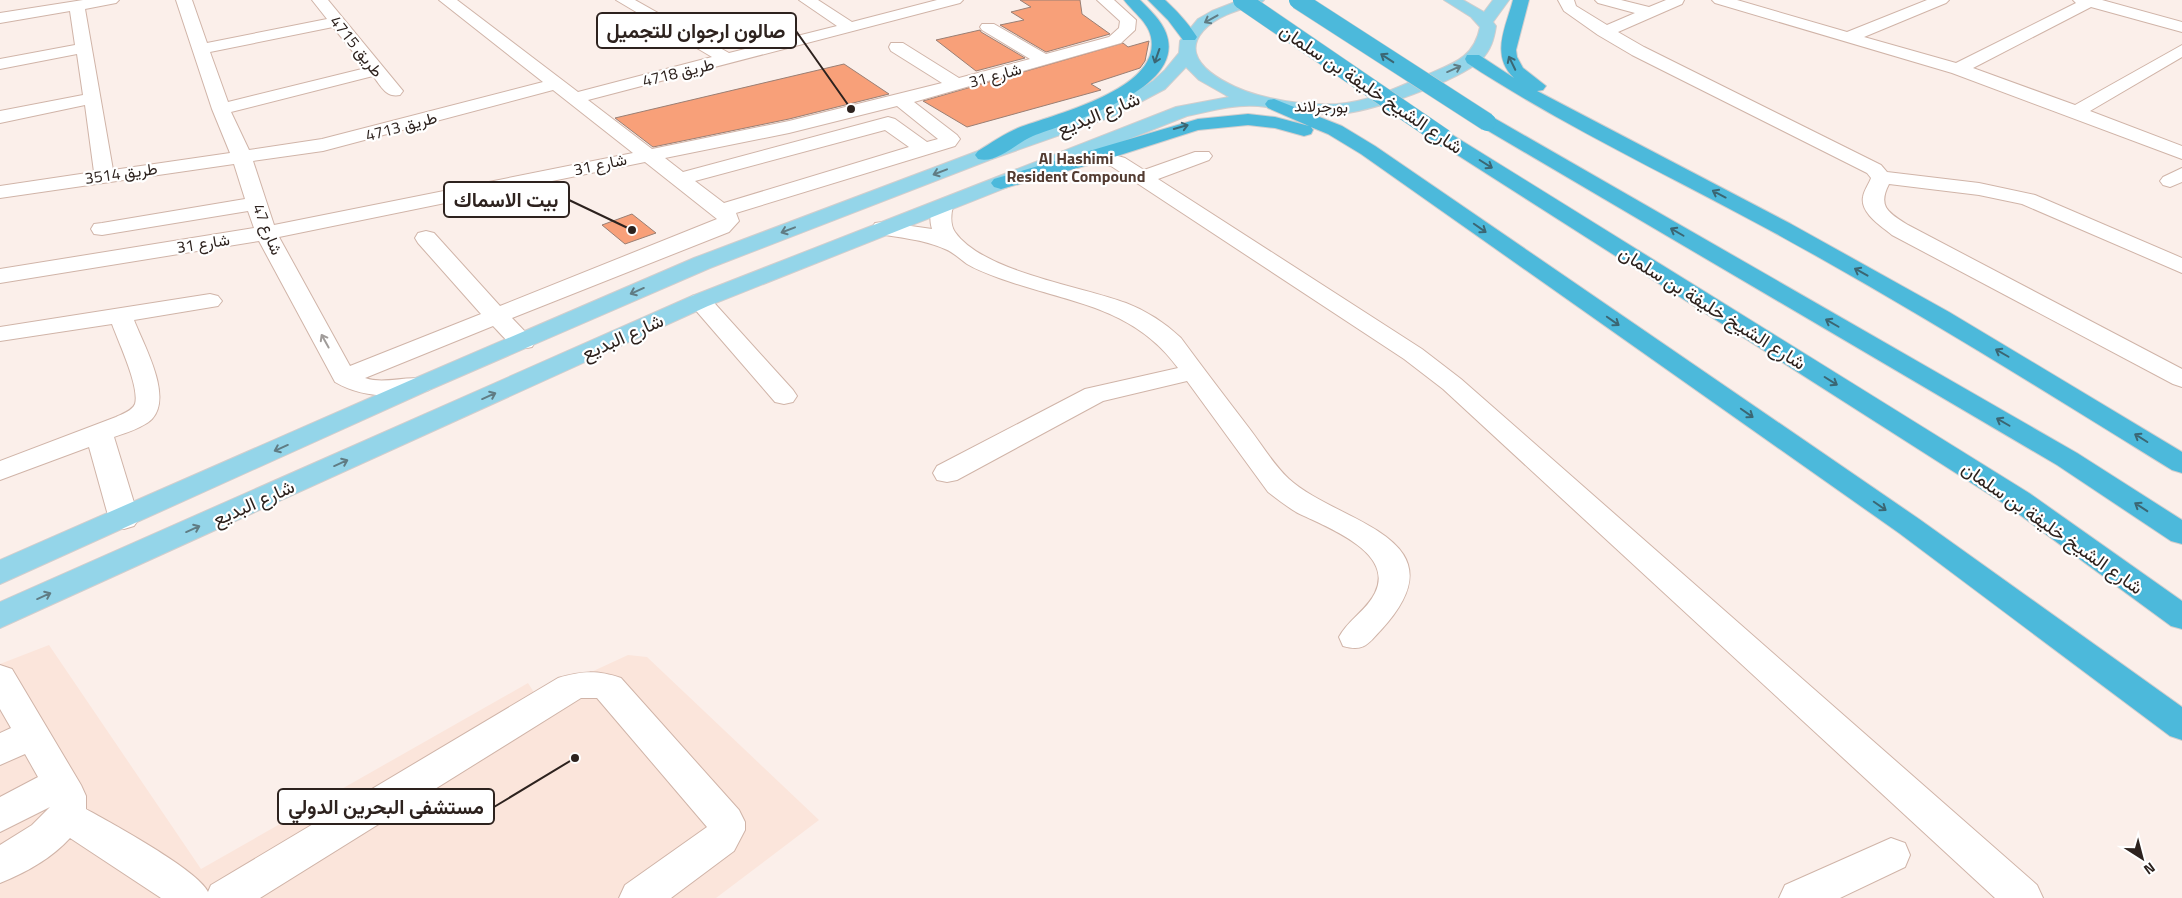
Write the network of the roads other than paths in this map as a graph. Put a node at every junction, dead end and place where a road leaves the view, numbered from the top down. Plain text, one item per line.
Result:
1 (111, 0) edge
2 (184, 0) edge
3 (320, 0) edge
4 (447, 0) edge
5 (624, 0) edge
6 (806, 0) edge
7 (955, 0) edge
8 (1105, 0) edge
9 (1132, 0) edge
10 (1156, 0) edge
11 (1242, 0) edge
12 (1256, 0) edge
13 (1298, 0) edge
14 (1452, 0) edge
15 (1501, 0) edge
16 (1521, 0) edge
17 (1566, 0) edge
18 (1603, 0) edge
19 (1720, 0) edge
20 (1941, 0) edge
21 (1677, 1) edge
22 (2088, 1) edge
23 (76, 6) junction
24 (1650, 12) junction
25 (0, 18) edge
26 (338, 21) junction
27 (1484, 22) junction
28 (850, 27) junction
29 (988, 27) dead end
30 (2182, 27) edge
31 (1609, 29) junction
32 (1639, 34) dead end
33 (1851, 36) junction
34 (1189, 45) junction
35 (897, 47) dead end
36 (84, 48) junction
37 (201, 49) junction
38 (2182, 50) edge
39 (727, 59) junction
40 (1473, 59) junction
41 (1046, 61) junction
42 (0, 64) edge
43 (1958, 68) junction
44 (377, 70) junction
45 (557, 84) junction
46 (956, 85) junction
47 (394, 91) dead end
48 (575, 98) junction
49 (900, 100) junction
50 (1267, 103) junction
51 (94, 104) junction
52 (221, 109) junction
53 (2077, 111) junction
54 (919, 114) junction
55 (7, 122) edge
56 (888, 123) junction
57 (1620, 142) junction
58 (924, 149) junction
59 (2182, 153) edge
60 (645, 154) junction
61 (986, 155) junction
62 (1202, 156) dead end
63 (242, 157) junction
64 (1117, 162) junction
65 (104, 175) junction
66 (1881, 178) junction
67 (679, 179) junction
68 (1001, 184) junction
69 (0, 192) edge
70 (257, 203) junction
71 (943, 206) junction
72 (1455, 210) junction
73 (721, 211) junction
74 (883, 228) junction
75 (102, 229) dead end
76 (266, 233) junction
77 (426, 238) dead end
78 (676, 245) junction
79 (955, 245) junction
80 (702, 263) junction
81 (2182, 266) edge
82 (0, 276) edge
83 (210, 300) dead end
84 (700, 301) junction
85 (120, 314) junction
86 (497, 317) junction
87 (0, 334) edge
88 (523, 342) junction
89 (1194, 372) junction
90 (344, 377) junction
91 (2182, 379) edge
92 (420, 385) junction
93 (784, 396) dead end
94 (99, 434) junction
95 (2182, 464) edge
96 (0, 471) edge
97 (947, 473) dead end
98 (124, 519) junction
99 (2182, 534) edge
100 (8, 566) edge
101 (2182, 617) edge
102 (5, 618) edge
103 (1355, 638) dead end
104 (1, 683) edge
105 (2182, 726) edge
106 (31, 734) junction
107 (0, 750) edge
108 (63, 800) junction
109 (0, 816) edge
110 (1891, 855) dead end
111 (0, 865) edge
112 (191, 898) edge
113 (225, 898) edge
114 (639, 898) edge
115 (1800, 898) edge
116 (2024, 898) edge

1 - 23 street
2 - 37 street, شارع 47
3 - 26 street, طريق 4715
4 - 45 street
5 - 39 street
6 - 28 street
7 - 28 street, طريق 4718
8 - 41 street, شارع 31
9 -> 61 highway
10 - 34 highway
11 -> 101 highway, شارع الشيخ خليفة بن سلمان, bridge
12 -> 34 main road
99 -> 13 highway, شارع الشيخ خليفة بن سلمان, bridge
14 - 27 main road
15 - 27 main road
57 -> 16 highway
17 - 31 street
18 - 24 street
19 - 33 street
20 - 33 street
21 - 24 street
22 - 30 street
22 - 43 street
23 - 25 street
23 - 36 street
24 - 31 street
26 - 37 street
26 - 44 street, طريق 4715
27 - 40 main road
28 - 39 street, طريق 4718
29 - 41 street
31 - 32 street
31 - 66 street
33 - 43 street
34 - 50 main road, بورجرلاند
34 - 61 main road, شارع البديع
35 - 46 street
36 - 42 street
36 - 51 street
37 - 52 street, شارع 47
38 - 53 street
39 - 48 street, طريق 4718
50 -> 40 main road, بورجرلاند
40 - 57 highway
41 - 46 street, شارع 31
43 - 53 street
44 - 47 street, طريق 4715
44 - 52 street
45 - 48 street
45 - 63 street, طريق 4713
46 - 49 street, شارع 31
48 - 60 street
49 - 54 street
49 - 60 street, شارع 31
50 - 68 main road, شارع البديع
50 - 72 highway
51 - 55 street
51 - 65 street
52 - 63 street, شارع 47
53 - 59 street
54 - 56 street
54 - 58 street
56 - 58 street
56 - 67 street
95 -> 57 highway
58 - 73 street
60 - 67 street
60 - 76 street, شارع 31
61 -> 80 main road, شارع البديع
62 - 64 street
63 - 65 street, طريق 3514
63 - 70 street, شارع 47
64 - 68 highway
64 -> 72 highway
64 - 116 street
65 - 69 street, طريق 3514
66 - 81 street
66 - 91 street
67 - 73 street
68 - 71 main road, شارع البديع
70 - 75 street
70 - 76 street, شارع 47
71 - 74 main road, شارع البديع
71 - 79 street
72 -> 105 highway
73 - 78 street
74 - 79 street
74 - 84 main road, شارع البديع
76 - 82 street, شارع 31
90 -> 76 street, شارع 47
77 - 86 street
78 - 80 street
78 - 86 street
79 - 89 street
80 -> 88 main road, شارع البديع
83 - 85 street
84 - 93 street
102 -> 84 main road, شارع البديع
85 - 87 street
85 - 94 street
86 - 88 street
86 - 90 street
88 - 92 main road, شارع البديع
89 - 97 street
89 - 103 street
90 - 92 street
92 -> 98 main road, شارع البديع
94 - 96 street
94 - 98 street
98 - 100 main road, شارع البديع
104 - 106 street
106 - 107 street
106 - 108 street
108 - 109 street
108 - 111 street
108 - 112 street
110 - 115 street
113 - 114 street

